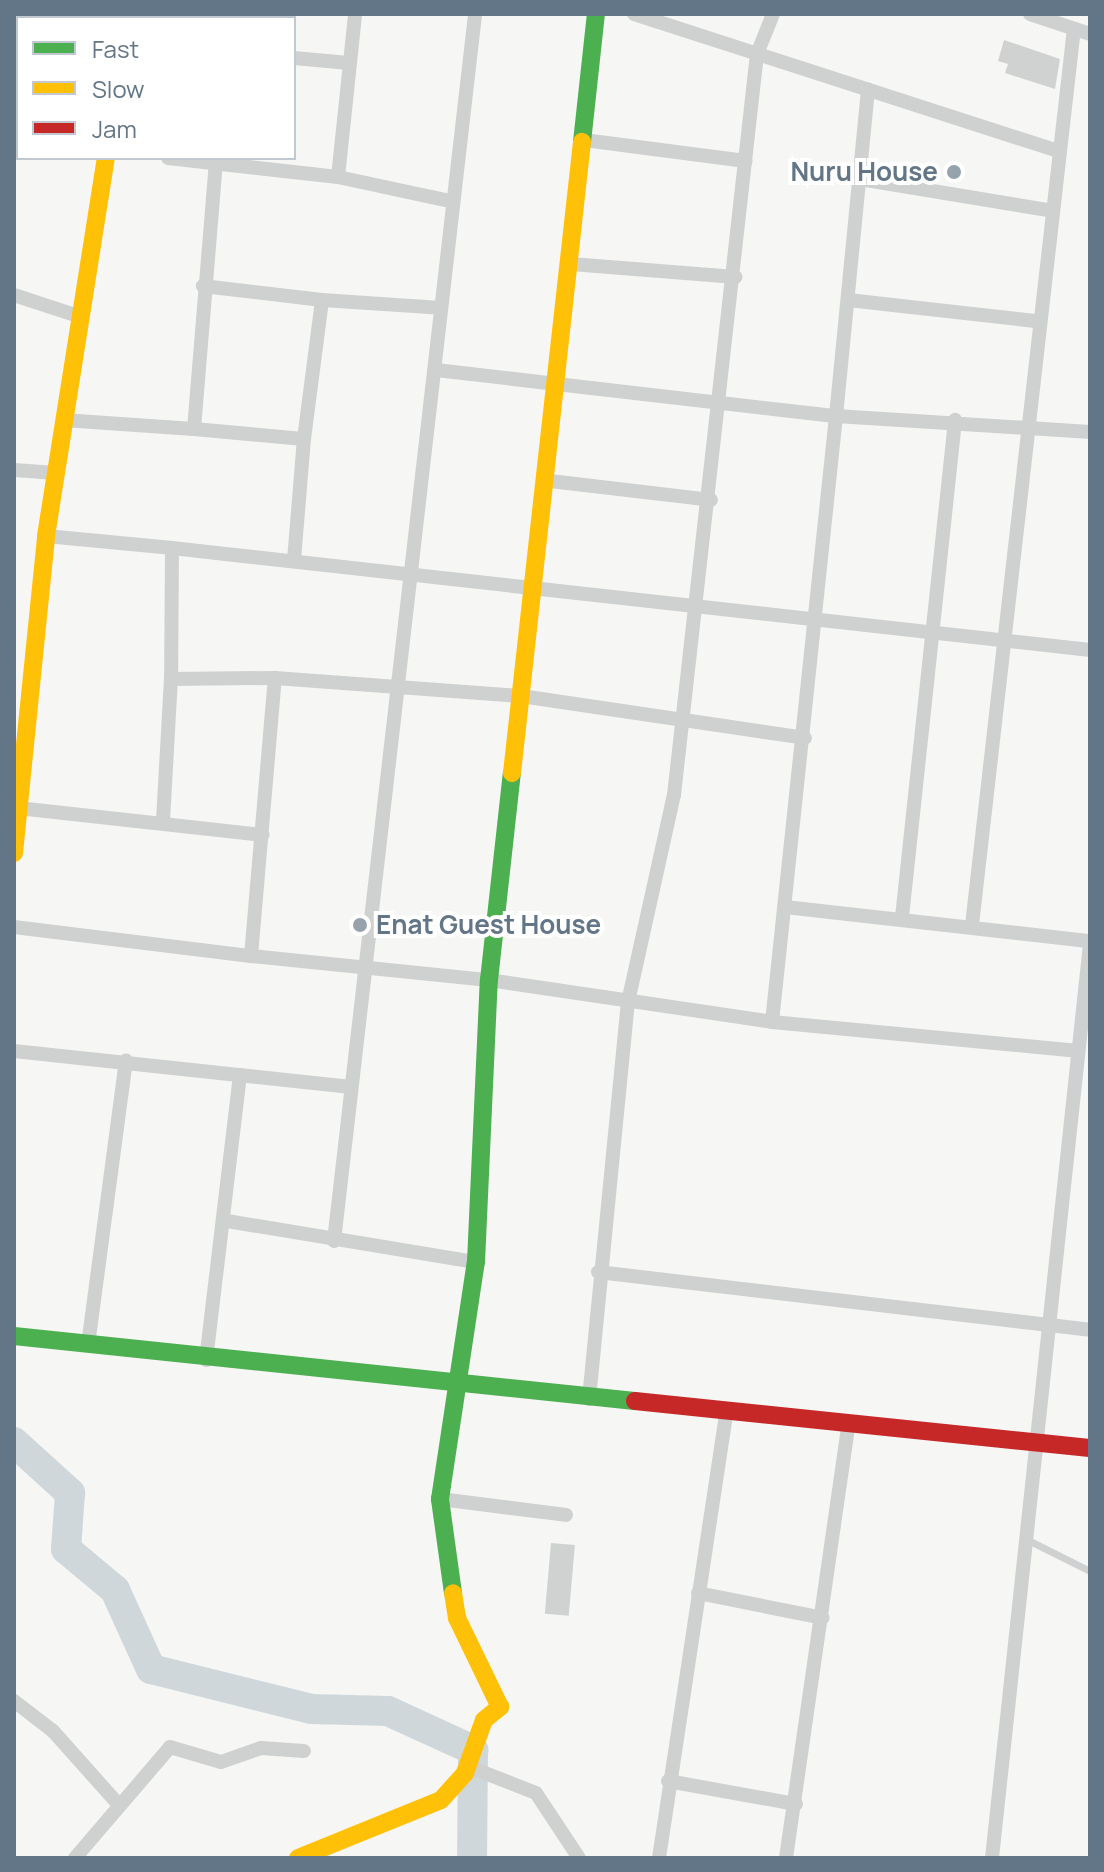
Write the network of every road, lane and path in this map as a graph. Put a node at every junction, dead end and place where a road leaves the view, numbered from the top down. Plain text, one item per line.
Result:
1 (355, 14) edge
2 (475, 14) edge
3 (596, 14) edge
4 (634, 14) edge
5 (773, 14) edge
6 (1030, 14) edge
7 (1074, 29) junction
8 (1090, 34) edge
9 (757, 54) junction
10 (296, 58) edge
11 (349, 63) junction
12 (868, 90) junction
13 (584, 140) junction
14 (1056, 150) junction
15 (106, 160) edge
16 (184, 160) edge
17 (746, 161) junction
18 (216, 164) junction
19 (338, 177) junction
20 (860, 179) junction
21 (450, 201) junction
22 (1048, 210) junction
23 (571, 264) junction
24 (735, 277) junction
25 (203, 286) junction
26 (14, 295) edge
27 (322, 300) junction
28 (848, 300) junction
29 (441, 308) junction
30 (78, 316) junction
31 (1035, 321) junction
32 (436, 370) junction
33 (559, 387) junction
34 (722, 406) junction
35 (836, 416) junction
36 (63, 420) junction
37 (955, 420) junction
38 (1026, 428) junction
39 (194, 429) junction
40 (1090, 432) edge
41 (304, 439) junction
42 (14, 470) edge
43 (56, 473) junction
44 (550, 481) junction
45 (711, 500) junction
46 (46, 536) junction
47 (172, 548) junction
48 (294, 560) junction
49 (410, 572) junction
50 (535, 587) junction
51 (699, 606) junction
52 (816, 621) junction
53 (937, 634) junction
54 (1003, 639) junction
55 (1090, 650) edge
56 (275, 678) junction
57 (171, 679) junction
58 (400, 686) junction
59 (521, 696) junction
60 (683, 722) junction
61 (805, 738) junction
62 (18, 808) junction
63 (163, 821) junction
64 (15, 833) edge
65 (263, 835) junction
66 (14, 853) edge
67 (785, 907) junction
68 (902, 917) junction
69 (972, 925) junction
70 (14, 927) edge
71 (1090, 942) edge
72 (251, 956) junction
73 (366, 967) junction
74 (489, 980) junction
75 (628, 1002) junction
76 (772, 1022) junction
77 (1082, 1044) edge
78 (14, 1051) edge
79 (126, 1061) junction
80 (240, 1075) junction
81 (351, 1087) junction
82 (227, 1221) junction
83 (334, 1241) junction
84 (476, 1262) junction
85 (598, 1272) junction
86 (1049, 1321) junction
87 (1090, 1330) edge
88 (14, 1336) edge
89 (88, 1345) junction
90 (206, 1360) junction
91 (456, 1386) junction
92 (589, 1399) junction
93 (727, 1409) junction
94 (849, 1423) junction
95 (1039, 1444) junction
96 (1090, 1448) edge
97 (440, 1499) junction
98 (566, 1515) dead end
99 (1028, 1540) junction
100 (1090, 1571) edge
101 (698, 1593) junction
102 (823, 1618) junction
103 (14, 1701) edge
104 (304, 1751) dead end
105 (467, 1766) junction
106 (668, 1781) junction
107 (796, 1804) junction
108 (119, 1805) junction
109 (75, 1858) edge
110 (298, 1858) edge
111 (579, 1858) edge
112 (659, 1858) edge
113 (786, 1858) edge
114 (992, 1858) edge

1 - 11 street
2 - 21 street
3 - 13 street
4 - 9 street
5 - 9 street
6 - 7 street
7 - 8 street
7 - 14 street
9 - 12 street
9 - 17 street
10 - 11 street
11 - 19 street
12 - 14 street
12 - 20 street
13 - 17 street
13 - 23 street
14 - 22 street
15 - 30 street
16 - 18 street
17 - 24 street
18 - 19 street
18 - 25 street
19 - 21 street
20 - 22 street
20 - 28 street
21 - 29 street
22 - 31 street
23 - 24 street
23 - 33 street
24 - 34 street
25 - 27 street
25 - 39 street
26 - 30 street
27 - 29 street
27 - 41 street
28 - 31 street
28 - 35 street
29 - 32 street
30 - 36 street
31 - 38 street
32 - 33 street
32 - 49 street
33 - 34 street
33 - 44 street
34 - 35 street
34 - 45 street
35 - 37 street
35 - 52 street
36 - 39 street
36 - 43 street
37 - 38 street
37 - 53 street
38 - 40 street
38 - 54 street
39 - 41 street
41 - 48 street
42 - 43 street
43 - 46 street
44 - 45 street
44 - 50 street
45 - 51 street
46 - 47 street
46 - 62 street
47 - 48 street
47 - 57 street
48 - 49 street
49 - 50 street
49 - 58 street
50 - 51 street
50 - 59 street
51 - 52 street
51 - 60 street
52 - 53 street
52 - 61 street
53 - 54 street
53 - 68 street
54 - 55 street
54 - 69 street
56 - 57 street
56 - 58 street
56 - 65 street
57 - 63 street
58 - 59 street
58 - 73 street
59 - 60 street
59 - 74 street
60 - 61 street
60 - 75 street
61 - 67 street
62 - 63 street
62 - 64 street
63 - 65 street
64 - 66 street
65 - 72 street
67 - 68 street
67 - 76 street
68 - 69 street
69 - 71 street
70 - 72 street
71 - 77 street
72 - 73 street
73 - 74 street
73 - 81 street
74 - 75 street
74 - 84 street
75 - 76 street
75 - 85 street
76 - 77 street
77 - 86 street
78 - 79 street
79 - 80 street
79 - 89 street
80 - 81 street
80 - 82 street
81 - 83 street
82 - 83 street
82 - 90 street
83 - 84 street
84 - 91 street
85 - 86 street
85 - 92 street
86 - 87 street
86 - 95 street
88 - 89 street
89 - 90 street
90 - 91 street
91 - 92 street
91 - 97 street
92 - 93 street
93 - 94 street
93 - 101 street
94 - 95 street
94 - 102 street
95 - 96 street
95 - 99 street
97 - 98 street
97 - 105 street
99 - 100 lane
99 - 114 street
101 - 102 street
101 - 106 street
102 - 107 street
103 - 108 street
104 - 108 street
105 - 110 street
105 - 111 street
106 - 107 street
106 - 112 street
107 - 113 street
108 - 109 street

